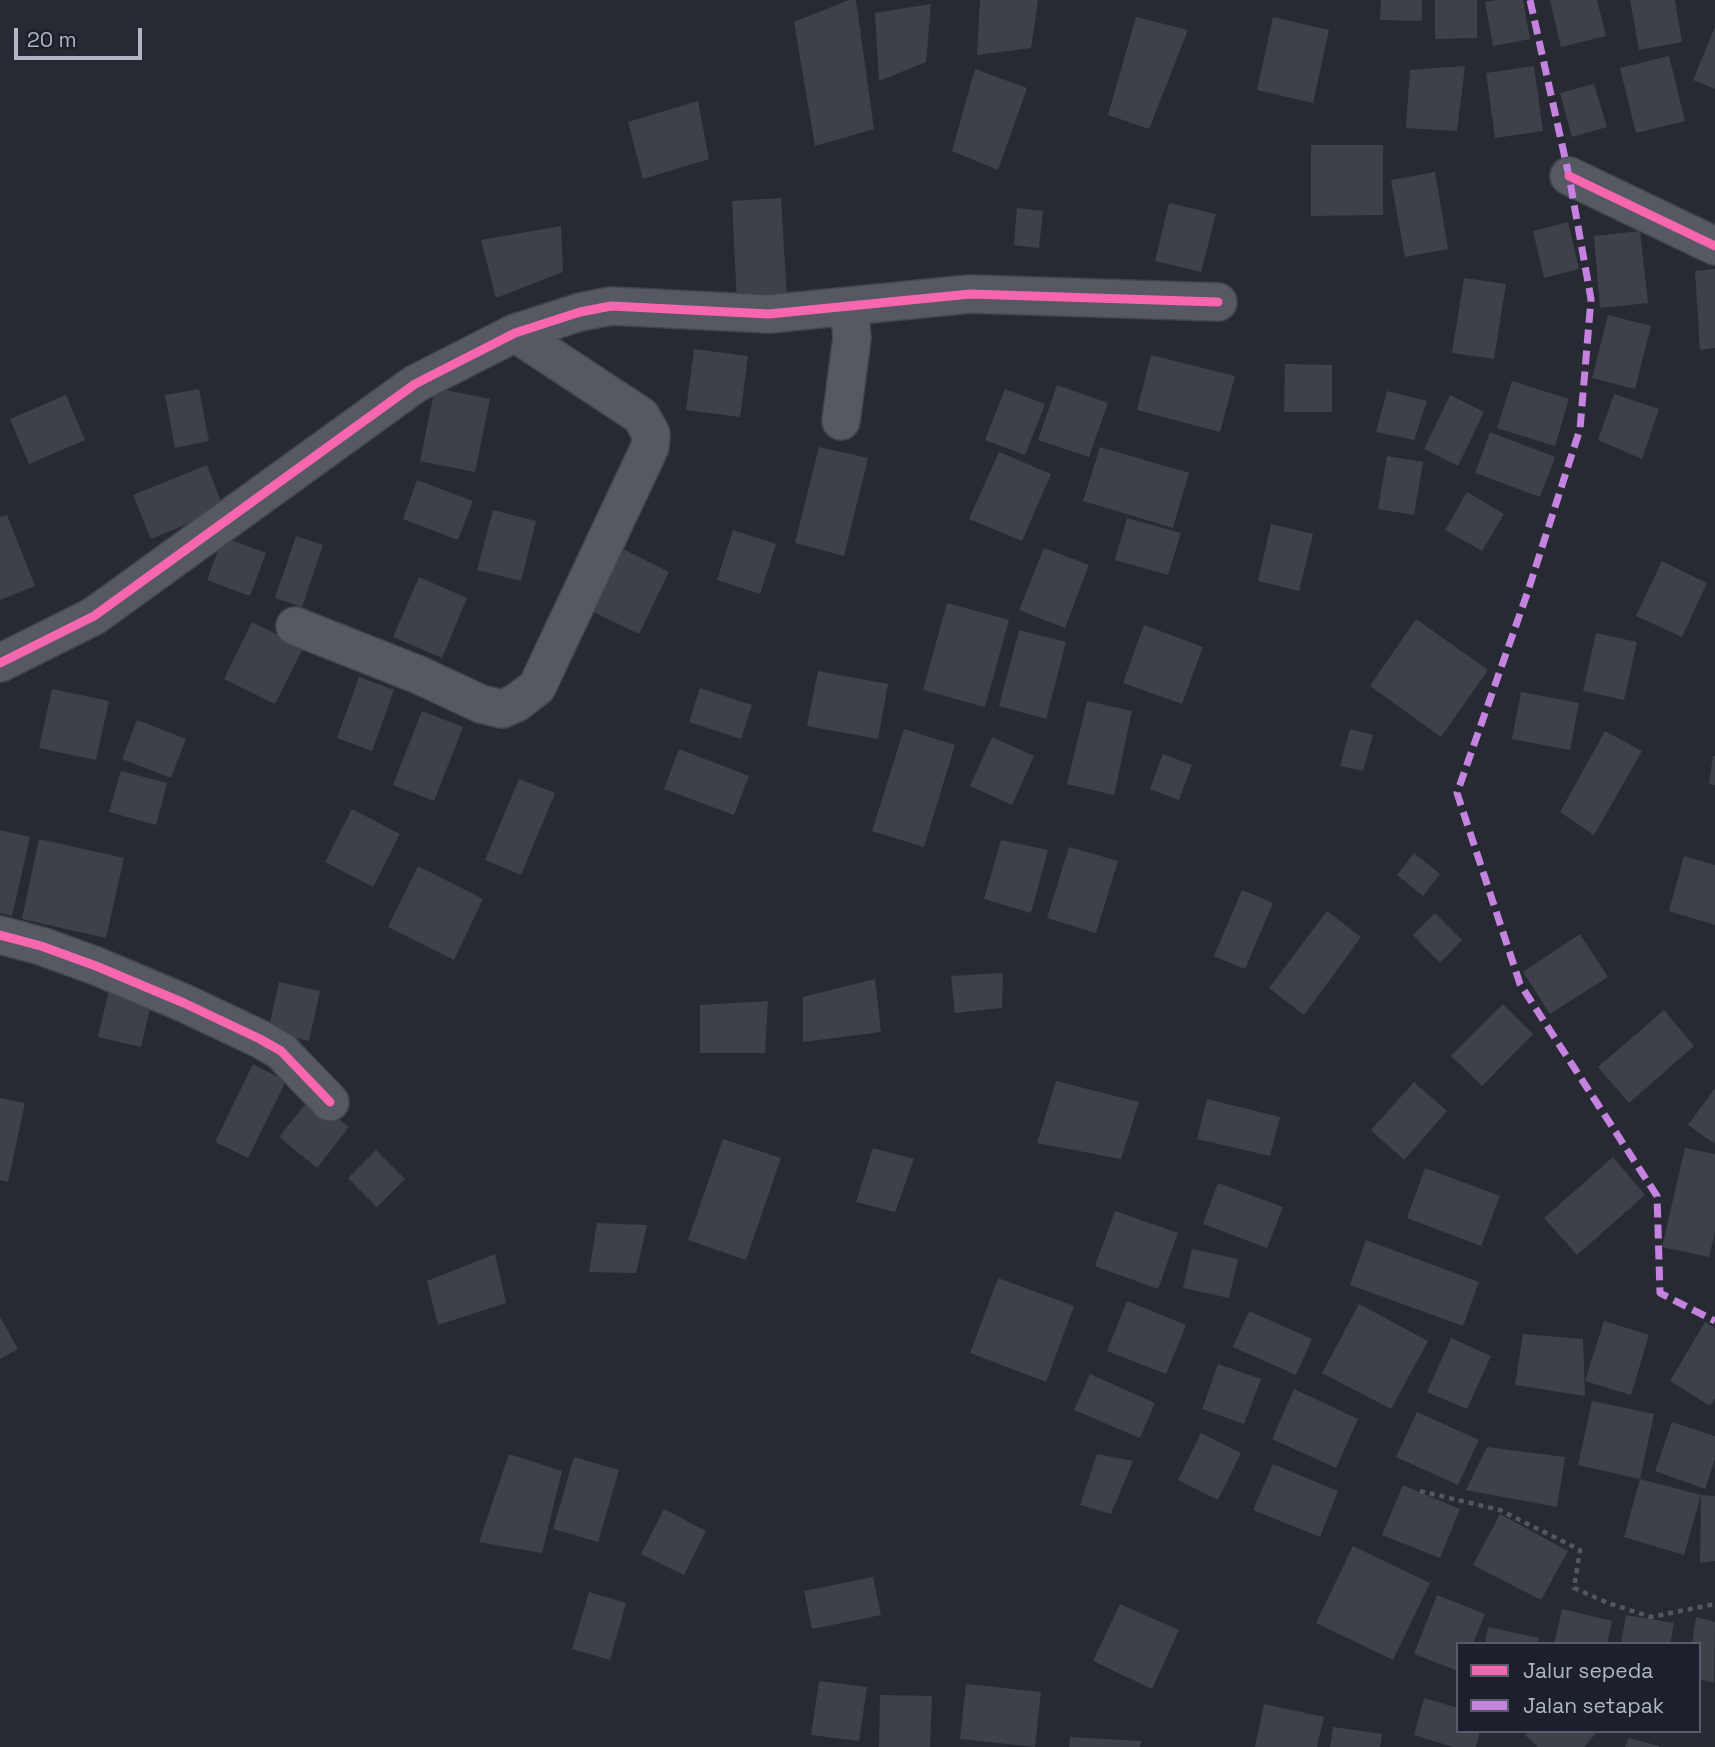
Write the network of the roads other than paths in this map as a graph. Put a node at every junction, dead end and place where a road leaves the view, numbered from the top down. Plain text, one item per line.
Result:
1 (1569, 176) dead end
2 (1715, 246) edge
3 (1218, 302) dead end
4 (849, 306) junction
5 (515, 333) junction
6 (841, 421) dead end
7 (295, 626) dead end
8 (0, 663) edge
9 (0, 935) edge
10 (331, 1102) dead end

1 - 2 street
3 - 4 street
4 - 5 street
4 - 6 street
5 - 7 street
5 - 8 street
9 - 10 street

